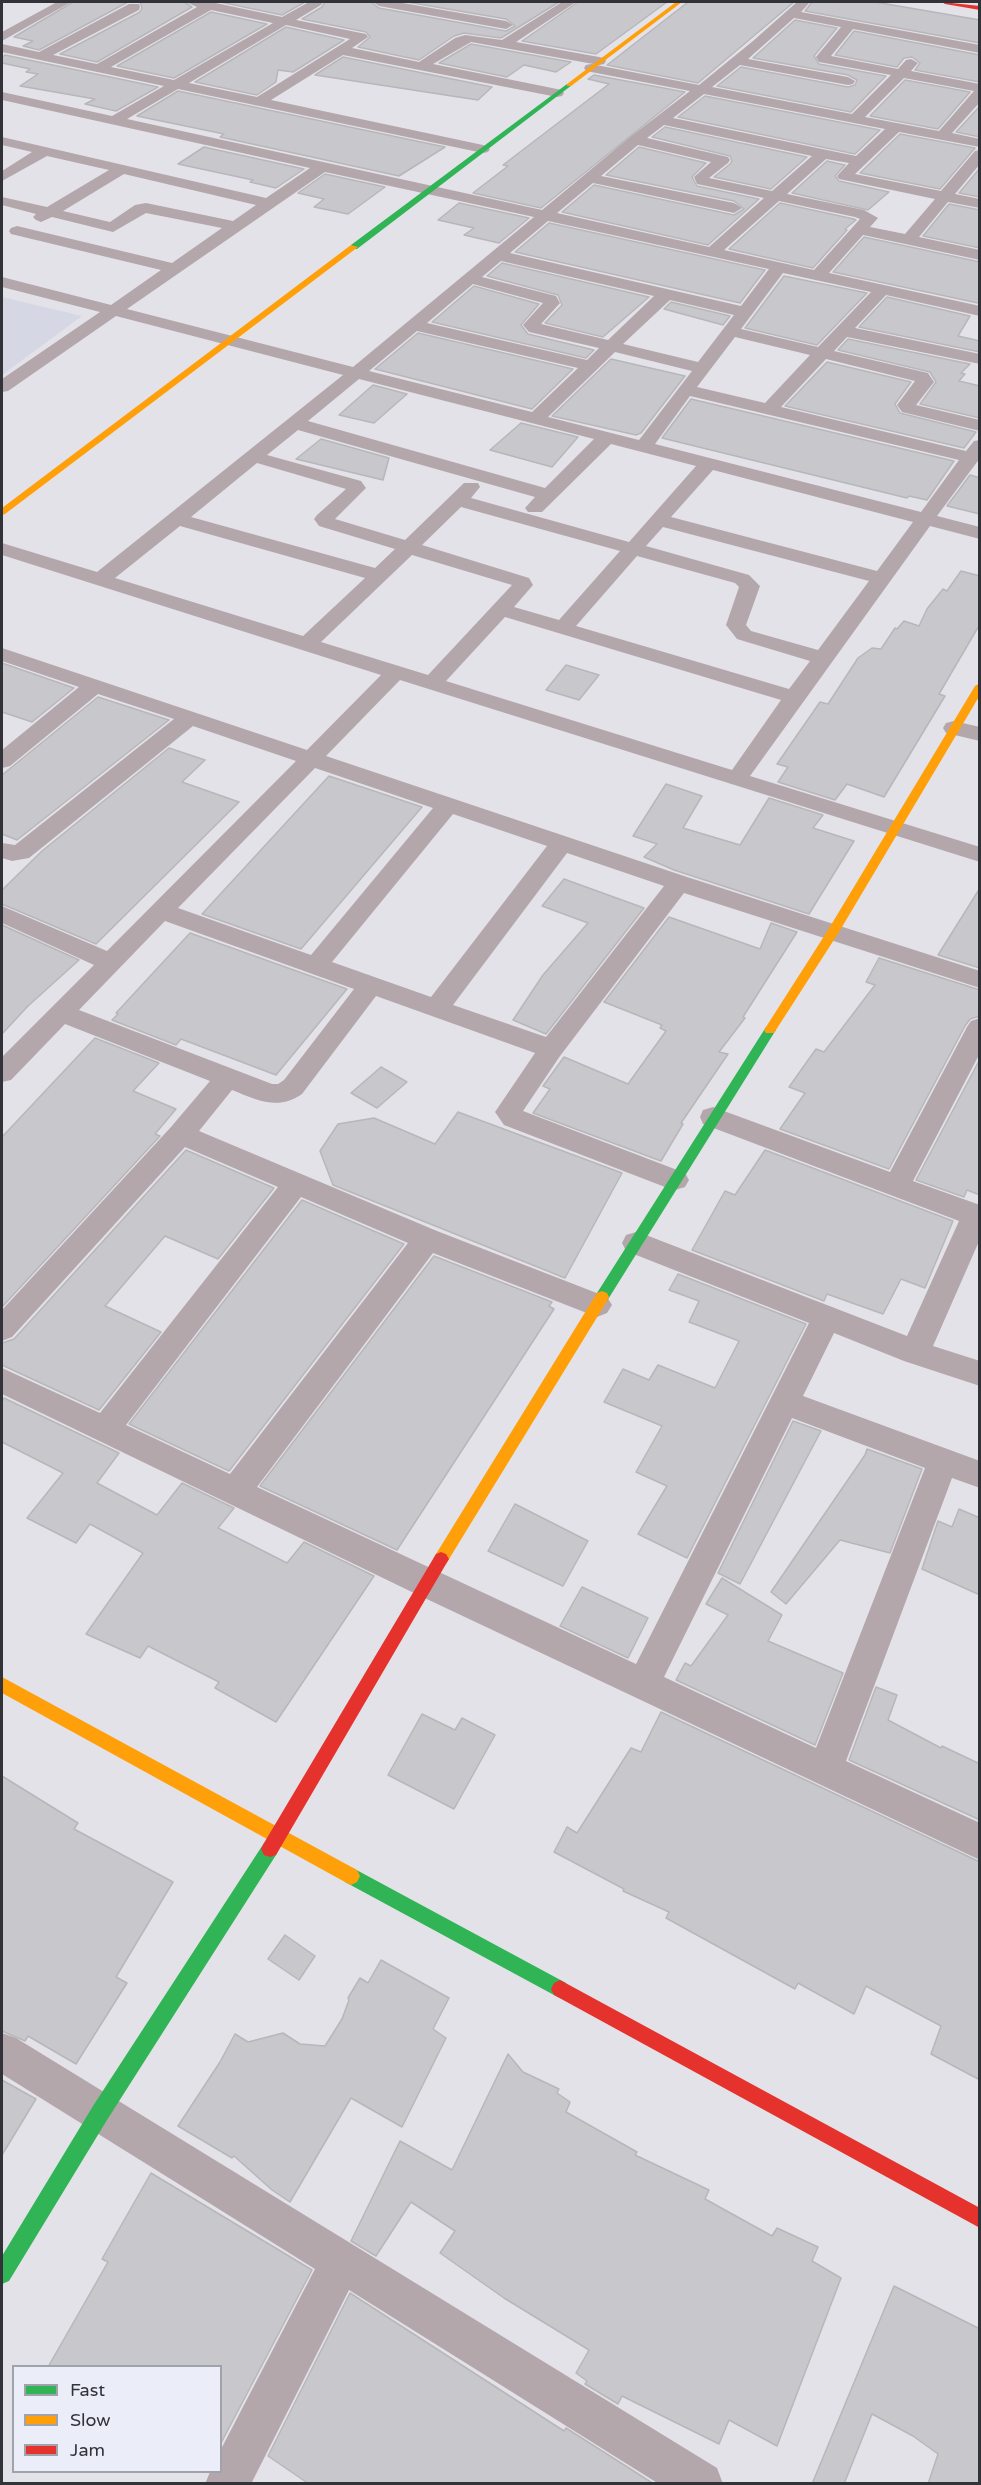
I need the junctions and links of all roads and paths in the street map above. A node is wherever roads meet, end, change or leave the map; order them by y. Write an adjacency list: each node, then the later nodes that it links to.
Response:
1 (65, 2): 21 (street)
2 (192, 2): 11 (street)
3 (317, 2): 18 (street)
4 (380, 2): 10 (street)
5 (570, 2): 20 (street)
6 (678, 2): 29 (street)
7 (945, 2): 8 (street)
8 (967, 3): 14 (street)
9 (114, 4): 27 (street)
10 (413, 4): 17 (street)
11 (210, 5): 16 (street); 18 (street)
12 (484, 7): 17 (street)
13 (798, 8): 19 (street); 28 (street)
14 (980, 8)
15 (167, 14): 16 (street)
16 (189, 18): 31 (street)
17 (467, 18): 20 (street)
18 (286, 19): 26 (street); 33 (street)
19 (851, 24): 22 (street); 32 (street)
20 (526, 29): 23 (street)
21 (2, 37)
22 (934, 40): 25 (street); 32 (street)
23 (504, 44): 29 (street); 30 (street)
24 (2, 48): 27 (street)
25 (980, 49)
26 (340, 50): 30 (street); 39 (street)
27 (41, 56): 31 (street)
28 (739, 61): 34 (street); 35 (street)
29 (595, 64): 35 (street); 36 (street)
30 (422, 66): 36 (street)
31 (99, 69): 33 (street)
32 (901, 73): 34 (street); 38 (street)
33 (176, 85): 39 (street); 42 (street)
34 (874, 86): 40 (street)
35 (701, 90): 40 (street); 41 (street)
36 (557, 93): 49 (street)
37 (2, 96): 42 (street)
38 (978, 96): 44 (street)
39 (259, 102): 49 (street)
40 (855, 119): 43 (street)
41 (661, 120): 45 (street); 51 (street)
42 (117, 127): 55 (street)
43 (896, 127): 44 (street); 54 (street)
44 (942, 136): 47 (street)
45 (635, 140): 59 (street); 62 (street)
46 (2, 141): 50 (street)
47 (980, 143)
48 (91, 146): 53 (street)
49 (483, 149): 61 (street)
50 (45, 151): 53 (street); 57 (street)
51 (824, 153): 54 (street); 62 (street)
52 (980, 153): 58 (street)
53 (73, 158): 56 (street)
54 (858, 161): 63 (street)
55 (322, 167): 61 (street); 65 (street)
56 (122, 169): 65 (street); 67 (street)
57 (2, 177)
58 (960, 177): 60 (street); 63 (street)
59 (590, 178): 68 (street); 69 (street)
60 (980, 181)
61 (429, 190): 69 (street); 91 (street)
62 (774, 197): 68 (street); 71 (street)
63 (945, 197): 66 (street); 74 (street)
64 (2, 201): 67 (street)
65 (267, 203): 70 (street)
66 (980, 204)
67 (49, 212): 70 (street); 72 (street)
68 (757, 213): 75 (street)
69 (546, 215): 75 (street); 76 (street)
70 (234, 226): 79 (street)
71 (861, 230): 74 (street); 80 (street)
72 (17, 231): 73 (street); 79 (street)
73 (2, 240)
74 (909, 240): 77 (street)
75 (712, 252): 78 (street)
76 (498, 255): 81 (street); 84 (street)
77 (980, 255)
78 (778, 267): 80 (street); 86 (street)
79 (172, 268): 85 (street)
80 (817, 276): 83 (street)
81 (469, 278): 88 (street); 92 (street)
82 (2, 282): 85 (street)
83 (882, 290): 87 (street); 90 (street)
84 (666, 294): 86 (street); 92 (street)
85 (112, 310): 91 (street); 98 (street)
86 (745, 312): 89 (street)
87 (980, 312)
88 (412, 325): 95 (street); 97 (street)
89 (730, 331): 93 (street); 96 (street)
90 (843, 331): 93 (street); 94 (street)
91 (230, 340): 97 (street); 112 (street)
92 (610, 347): 95 (street); 96 (street)
93 (822, 353): 100 (street); 103 (street)
94 (980, 359)
95 (591, 366): 101 (street)
96 (702, 368): 99 (street)
97 (357, 372): 101 (street); 102 (street)
98 (2, 387)
99 (686, 390): 100 (street); 105 (street)
100 (768, 410): 106 (street)
101 (535, 419): 104 (street)
102 (297, 424): 107 (street); 109 (street)
103 (980, 426)
104 (606, 438): 105 (street); 110 (street)
105 (643, 447): 108 (street)
106 (975, 451): 115 (street)
107 (255, 457): 114 (street); 118 (street)
108 (708, 464): 115 (street); 116 (street)
109 (483, 476): 110 (street); 111 (street)
110 (549, 495): 113 (street)
111 (457, 501): 113 (street); 118 (street)
112 (2, 512)
113 (525, 518): 119 (street)
114 (178, 519): 121 (street); 123 (street)
115 (923, 519): 117 (street); 122 (street)
116 (659, 520): 119 (street); 122 (street)
117 (980, 533)
118 (407, 548): 121 (street); 124 (street)
119 (634, 548): 125 (street); 128 (street)
120 (2, 549): 123 (street)
121 (378, 575): 126 (street)
122 (880, 578): 128 (street)
123 (101, 579): 126 (street)
124 (502, 610): 125 (street); 130 (street)
125 (564, 627): 133 (street)
126 (306, 645): 129 (street)
127 (2, 654): 131 (street)
128 (822, 658): 133 (street)
129 (395, 673): 130 (street); 137 (street)
130 (432, 684): 139 (street)
131 (94, 685): 134 (street); 138 (street)
132 (980, 686): 135 (street)
133 (794, 697): 139 (street)
134 (190, 717): 137 (street); 143 (street)
135 (954, 728): 136 (street); 141 (street)
136 (980, 734)
137 (313, 759): 140 (street); 146 (street)
138 (2, 761)
139 (735, 780): 141 (street)
140 (449, 804): 142 (street); 150 (street)
141 (893, 828): 144 (street); 148 (street)
142 (562, 843): 145 (street); 153 (street)
143 (2, 850)
144 (980, 855)
145 (679, 883): 148 (street); 156 (street)
146 (161, 911): 149 (street); 150 (street)
147 (2, 914): 149 (street)
148 (833, 932): 151 (street); 159 (street)
149 (110, 962): 154 (street)
150 (316, 965): 152 (street)
151 (980, 980)
152 (371, 985): 153 (street); 158 (street)
153 (437, 1008): 156 (street)
154 (62, 1013): 157 (street); 158 (street)
155 (980, 1027): 163 (street)
156 (551, 1049): 161 (street)
157 (4, 1066)
158 (226, 1079): 160 (street)
159 (713, 1117): 161 (street); 163 (street)
160 (181, 1134): 162 (street); 169 (street)
161 (675, 1180): 166 (street)
162 (296, 1184): 165 (street); 174 (street)
163 (897, 1186): 164 (street)
164 (978, 1216): 170 (street)
165 (428, 1239): 167 (street); 177 (street)
166 (636, 1243): 167 (street); 168 (street)
167 (597, 1305): 178 (street)
168 (827, 1317): 170 (street); 173 (street)
169 (2, 1329)
170 (915, 1352): 171 (street)
171 (980, 1374)
172 (2, 1380): 174 (street)
173 (785, 1402): 175 (street); 180 (street)
174 (105, 1429): 177 (street)
175 (943, 1462): 176 (street); 181 (street)
176 (980, 1475)
177 (236, 1491): 178 (street)
178 (426, 1583): 180 (street); 182 (street)
179 (2, 1685): 182 (street)
180 (643, 1685): 181 (street)
181 (825, 1770): 183 (street)
182 (278, 1837): 185 (street); 186 (street)
183 (980, 1842)
184 (2, 2052): 185 (street)
185 (100, 2113): 187 (street); 188 (street)
186 (980, 2219)
187 (342, 2261): 189 (street); 190 (street)
188 (2, 2274)
189 (227, 2484)
190 (701, 2484)

